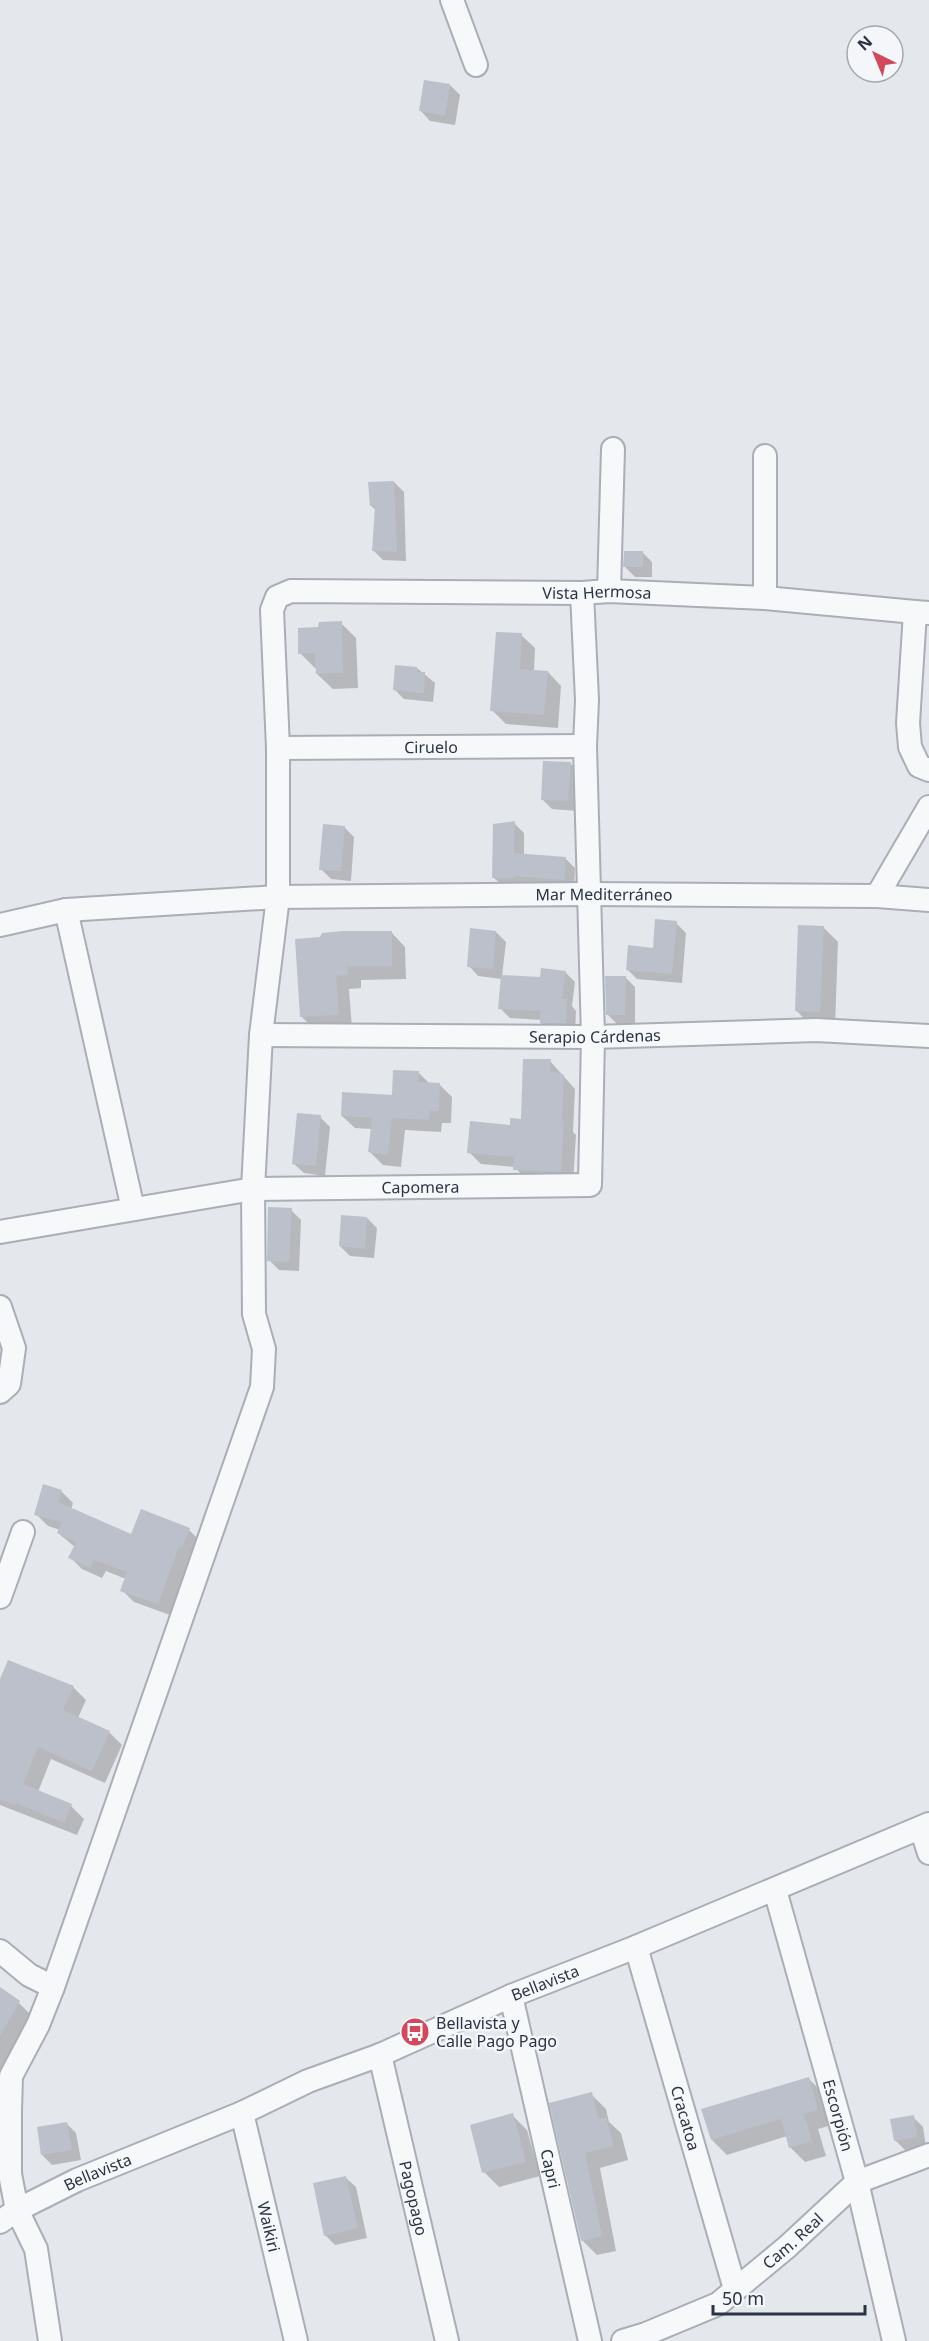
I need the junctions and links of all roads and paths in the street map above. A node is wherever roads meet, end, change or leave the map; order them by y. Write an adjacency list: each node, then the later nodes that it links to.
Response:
1 (452, 0): 2 (street)
2 (476, 65)
3 (613, 449): 5 (street)
4 (765, 456): 7 (street)
5 (609, 591): 6 (street, Vista Hermosa); 7 (street, Vista Hermosa)
6 (582, 593): 9 (street); 10 (street, Vista Hermosa)
7 (765, 598): 8 (street, Vista Hermosa)
8 (922, 612): 11 (street)
9 (585, 746): 10 (street, Ciruelo); 13 (street)
10 (278, 747): 15 (street)
11 (929, 770)
12 (929, 807): 14 (street)
13 (590, 894): 14 (street, Mar Mediterráneo); 15 (street, Mar Mediterráneo); 21 (street)
14 (877, 896): 16 (street, Mar Mediterráneo)
15 (278, 897): 17 (street, Mar Mediterráneo); 19 (street)
16 (929, 900)
17 (66, 910): 18 (street, Mar Mediterráneo); 23 (street)
18 (0, 925)
19 (261, 1035): 21 (street, Serapio Cárdenas); 22 (street)
20 (929, 1036): 21 (street, Serapio Cárdenas)
21 (593, 1037): 22 (street, Capomera)
22 (253, 1190): 23 (street, Capomera); 34 (street)
23 (133, 1209): 24 (street, Capomera)
24 (0, 1232)
25 (0, 1307): 26 (street)
26 (0, 1392)
27 (23, 1532): 28 (street)
28 (0, 1598)
29 (925, 1826): 30 (street); 31 (street, Bellavista)
30 (929, 1853)
31 (775, 1890): 32 (street, Bellavista); 40 (street, Escorpión)
32 (636, 1947): 35 (street, Bellavista); 42 (street, Cracatoa)
33 (0, 1951): 34 (street)
34 (53, 1987): 37 (street)
35 (512, 1996): 36 (street, Bellavista); 46 (street, Capri)
36 (380, 2055): 38 (street, Bellavista); 45 (street, Pagopago)
37 (6, 2077): 41 (street)
38 (242, 2113): 41 (street, Bellavista); 44 (street, Waikiri)
39 (929, 2155): 40 (street, Cam. Real)
40 (857, 2182): 42 (street, Cam. Real); 48 (street, Escorpión)
41 (8, 2216): 43 (street)
42 (735, 2289): 47 (street, Cam. Real)
43 (50, 2341)
44 (296, 2341)
45 (447, 2341)
46 (590, 2341)
47 (622, 2341)
48 (894, 2341)

